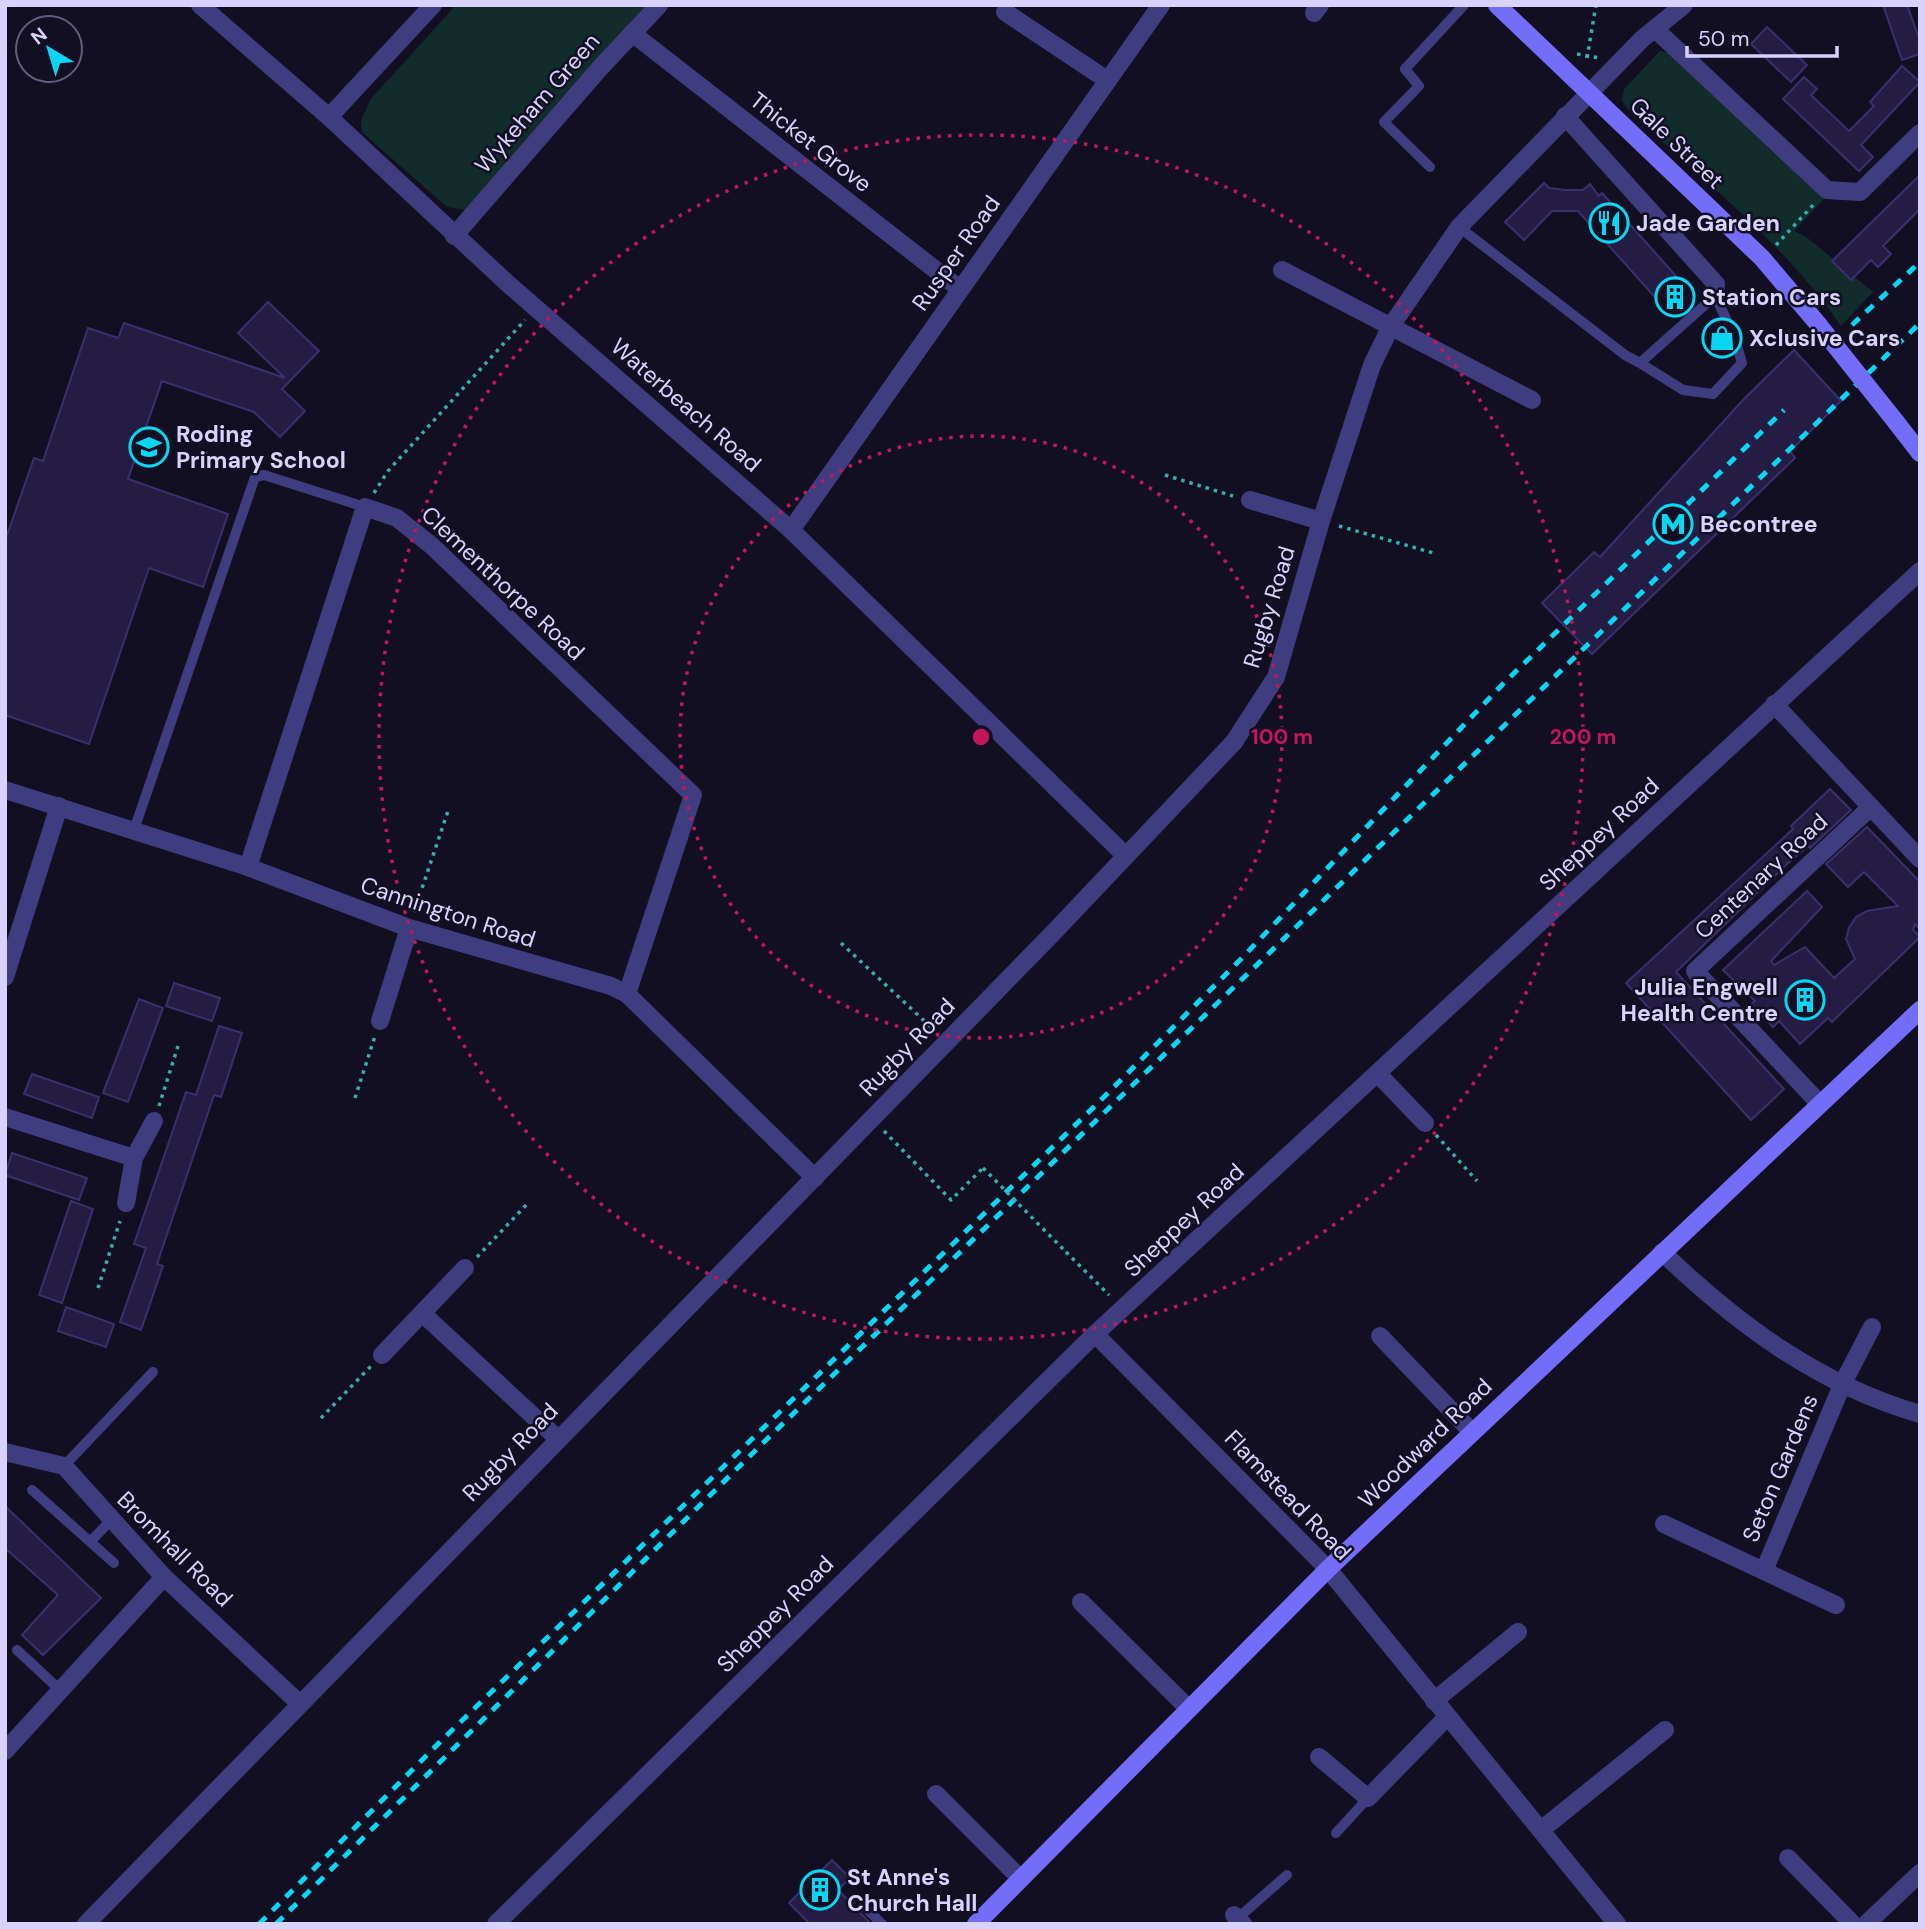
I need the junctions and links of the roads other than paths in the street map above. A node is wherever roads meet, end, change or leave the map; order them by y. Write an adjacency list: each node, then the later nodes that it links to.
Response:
1 (200, 5): 14 (street, Waterbeach Road)
2 (433, 5): 14 (street)
3 (659, 5): 10 (street, Wykeham Green)
4 (1161, 5): 11 (street, Rusper Road)
5 (1464, 5): 16 (lane)
6 (1497, 5): 12 (street, Gale Street)
7 (1684, 5): 9 (street, Rugby Road)
8 (1005, 12): 11 (street)
9 (1657, 30): 12 (street, Rugby Road); 15 (street)
10 (632, 33): 18 (street, Wykeham Green); 20 (street, Thicket Grove)
11 (1107, 80): 20 (street, Rusper Road)
12 (1590, 93): 13 (street, Rugby Road); 25 (street, Gale Street, bridge)
13 (1565, 116): 17 (street, Rugby Road); 21 (street)
14 (329, 117): 18 (street, Waterbeach Road)
15 (1920, 133)
16 (1430, 167)
17 (1459, 227): 22 (street, Rugby Road); 23 (lane)
18 (454, 236): 29 (street, Waterbeach Road)
19 (1282, 270): 22 (street)
20 (960, 289): 29 (street, Rusper Road)
21 (1715, 296): 23 (lane); 23 (lane)
22 (1391, 326): 24 (street); 28 (street, Rugby Road)
23 (1640, 363)
24 (1532, 400)
25 (1920, 453)
26 (1250, 500): 28 (street)
27 (365, 507): 35 (lane); 38 (street); 41 (street, Clementhorpe Road)
28 (1321, 521): 36 (street, Rugby Road)
29 (791, 530): 36 (street, Waterbeach Road)
30 (1920, 571): 31 (street, Sheppey Road)
31 (1774, 704): 34 (street); 44 (street, Sheppey Road)
32 (5, 790): 33 (street, Cannington Road)
33 (59, 806): 35 (street, Cannington Road); 40 (street)
34 (1871, 807): 37 (street); 45 (street, Centenary Road)
35 (134, 831): 38 (street, Cannington Road)
36 (1126, 856): 50 (street, Rugby Road)
37 (1920, 859)
38 (248, 867): 39 (street, Cannington Road)
39 (409, 928): 41 (street, Cannington Road); 43 (street)
40 (5, 977)
41 (627, 995): 50 (street, Cannington Road)
42 (1920, 1010): 45 (street, Woodward Road)
43 (380, 1021)
44 (1378, 1074): 48 (street); 56 (street, Sheppey Road)
45 (1820, 1104): 52 (street, Woodward Road)
46 (5, 1117): 49 (street)
47 (154, 1121): 49 (street)
48 (1425, 1123)
49 (134, 1158): 51 (street)
50 (816, 1178): 63 (street, Rugby Road)
51 (126, 1203)
52 (1662, 1252): 60 (street); 62 (street, Woodward Road)
53 (465, 1268): 54 (street)
54 (423, 1314): 58 (street); 63 (street)
55 (1872, 1327): 60 (street, Seton Gardens)
56 (1095, 1334): 71 (street, Flamstead Road); 99 (street, Sheppey Road)
57 (1380, 1336): 62 (street)
58 (382, 1354)
59 (153, 1372): 65 (lane)
60 (1842, 1385): 61 (street); 72 (street, Seton Gardens)
61 (1920, 1414)
62 (1471, 1431): 71 (street, Woodward Road)
63 (557, 1438): 80 (street, Rugby Road)
64 (5, 1452): 65 (street)
65 (64, 1466): 67 (street, Bromhall Road)
66 (32, 1490): 69 (lane)
67 (111, 1520): 69 (lane); 73 (street, Bromhall Road)
68 (1664, 1524): 72 (street)
69 (91, 1541): 70 (lane)
70 (114, 1563)
71 (1328, 1569): 79 (street, Flamstead Road); 81 (street, Woodward Road)
72 (1764, 1570): 75 (street)
73 (164, 1577): 78 (street); 80 (street, Bromhall Road)
74 (1082, 1602): 81 (street)
75 (1836, 1605)
76 (1518, 1632): 79 (street)
77 (17, 1650): 78 (lane)
78 (60, 1690): 84 (street)
79 (1434, 1701): 82 (street, Flamstead Road)
80 (299, 1703): 98 (street, Rugby Road)
81 (1188, 1708): 93 (street, Woodward Road)
82 (1447, 1717): 87 (street); 88 (street, Flamstead Road)
83 (1665, 1730): 88 (street)
84 (5, 1751)
85 (1320, 1757): 87 (street)
86 (936, 1794): 93 (street)
87 (1367, 1798): 89 (lane)
88 (1541, 1830): 97 (street, Flamstead Road)
89 (1336, 1833)
90 (1788, 1858): 101 (street)
91 (1920, 1872): 102 (street)
92 (1287, 1875): 95 (lane)
93 (1021, 1879): 96 (street, Woodward Road)
94 (866, 1908): 100 (lane)
95 (1239, 1919)
96 (985, 1921)
97 (1614, 1923)
98 (86, 1924)
99 (496, 1924)
100 (882, 1924)
101 (1853, 1924)
102 (1866, 1924)

